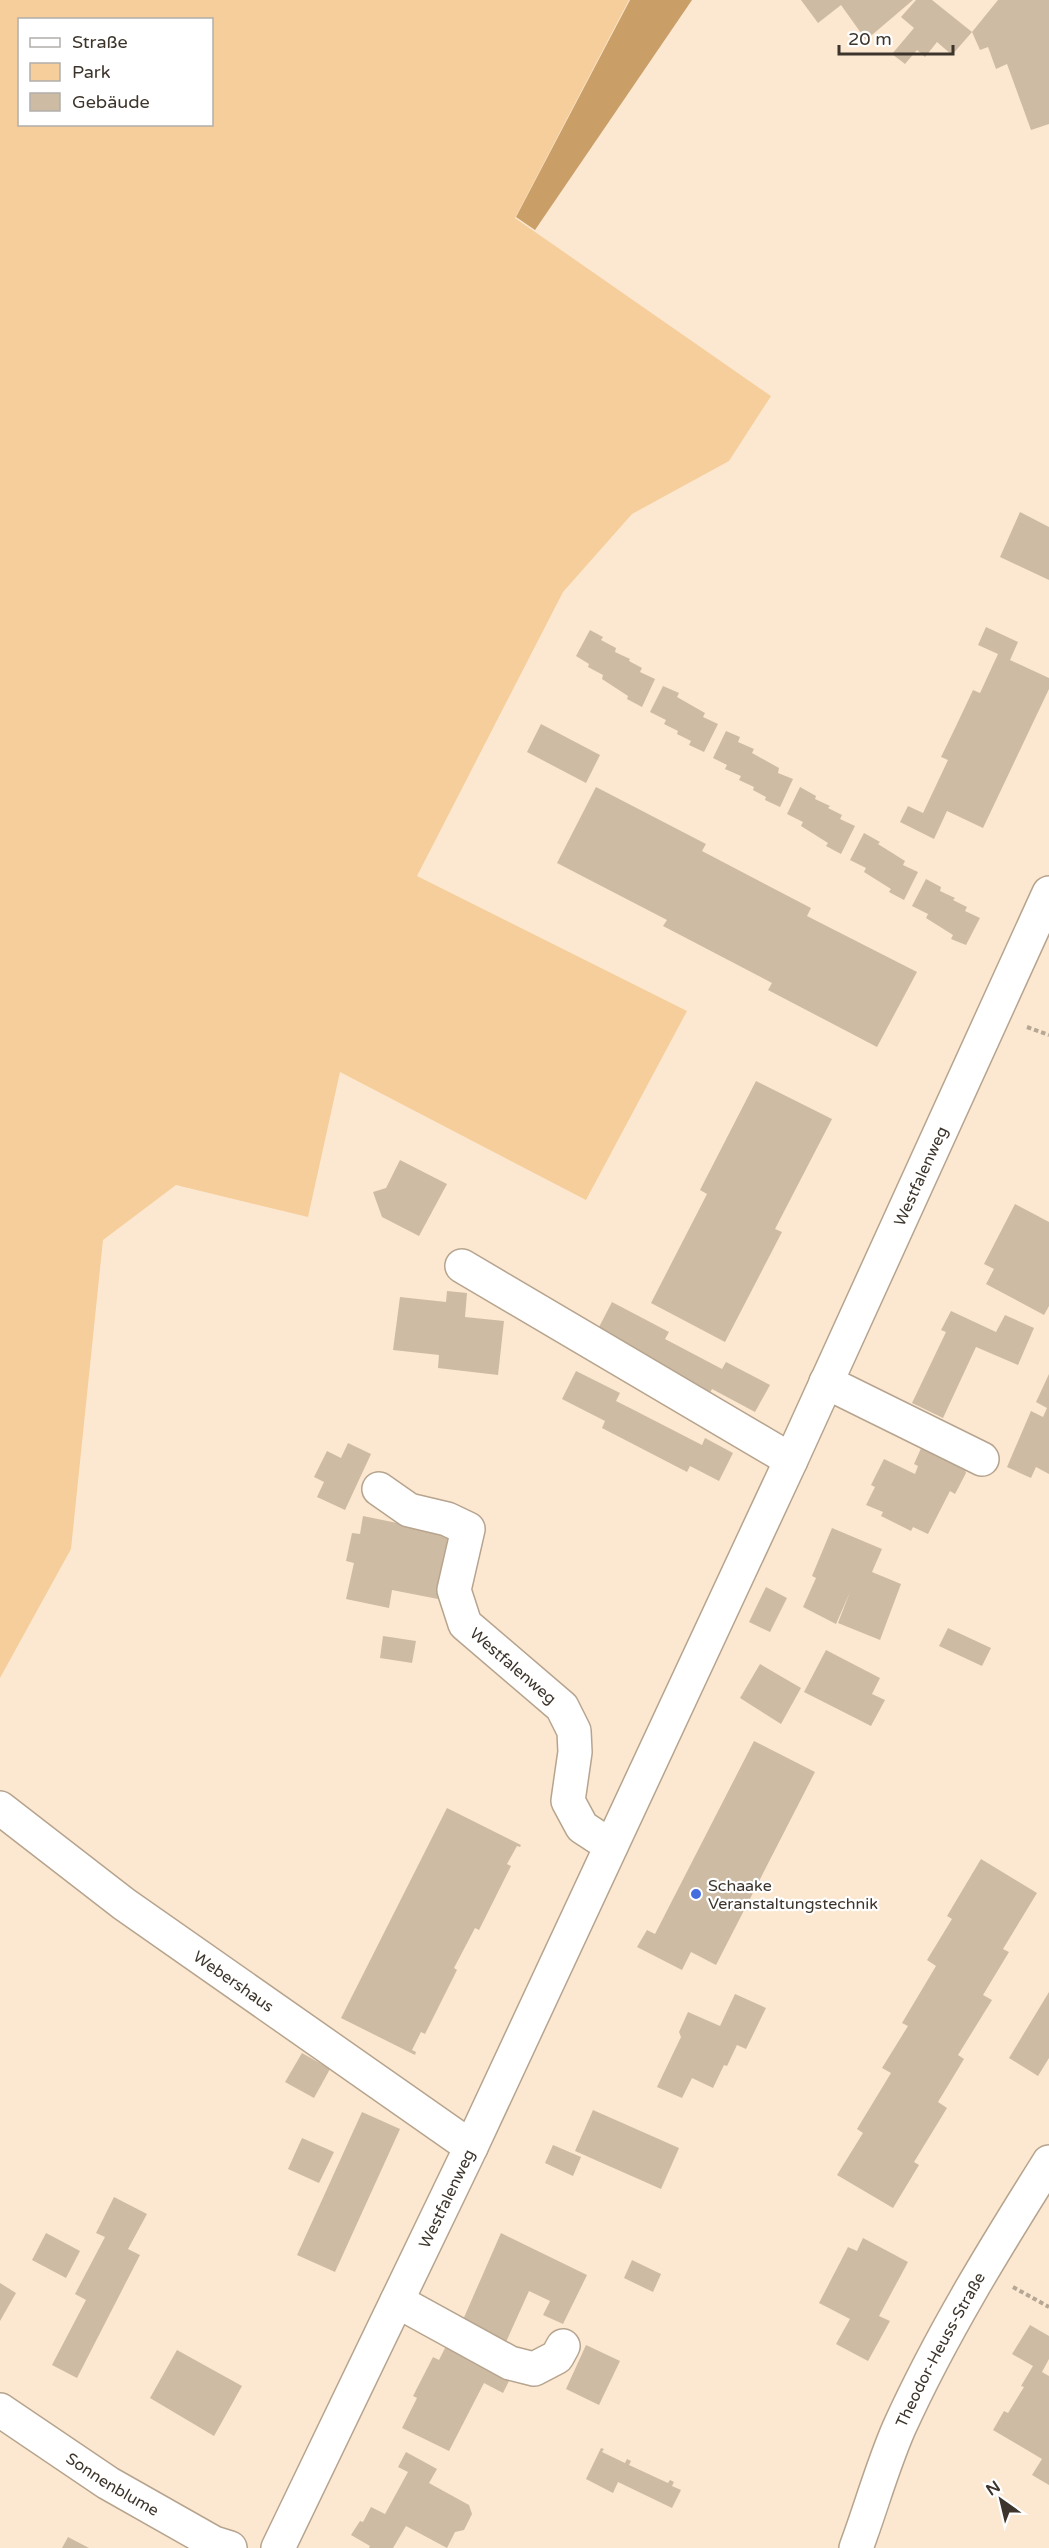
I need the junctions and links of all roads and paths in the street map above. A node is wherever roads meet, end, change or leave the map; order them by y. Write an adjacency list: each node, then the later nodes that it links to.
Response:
1 (1049, 893): 3 (street, Westfalenweg)
2 (462, 1266): 5 (street)
3 (826, 1382): 4 (street); 5 (street, Westfalenweg)
4 (982, 1459)
5 (791, 1460): 8 (street, Westfalenweg)
6 (379, 1489): 8 (street, Westfalenweg)
7 (0, 1808): 9 (street, Webershaus)
8 (610, 1846): 9 (street, Westfalenweg)
9 (471, 2147): 11 (street, Westfalenweg)
10 (1049, 2162): 16 (street, Theodor-Heuss-Straße)
11 (397, 2301): 12 (street); 15 (street, Westfalenweg)
12 (563, 2346)
13 (0, 2410): 14 (street, Sonnenblume)
14 (230, 2548)
15 (278, 2548)
16 (856, 2548)

